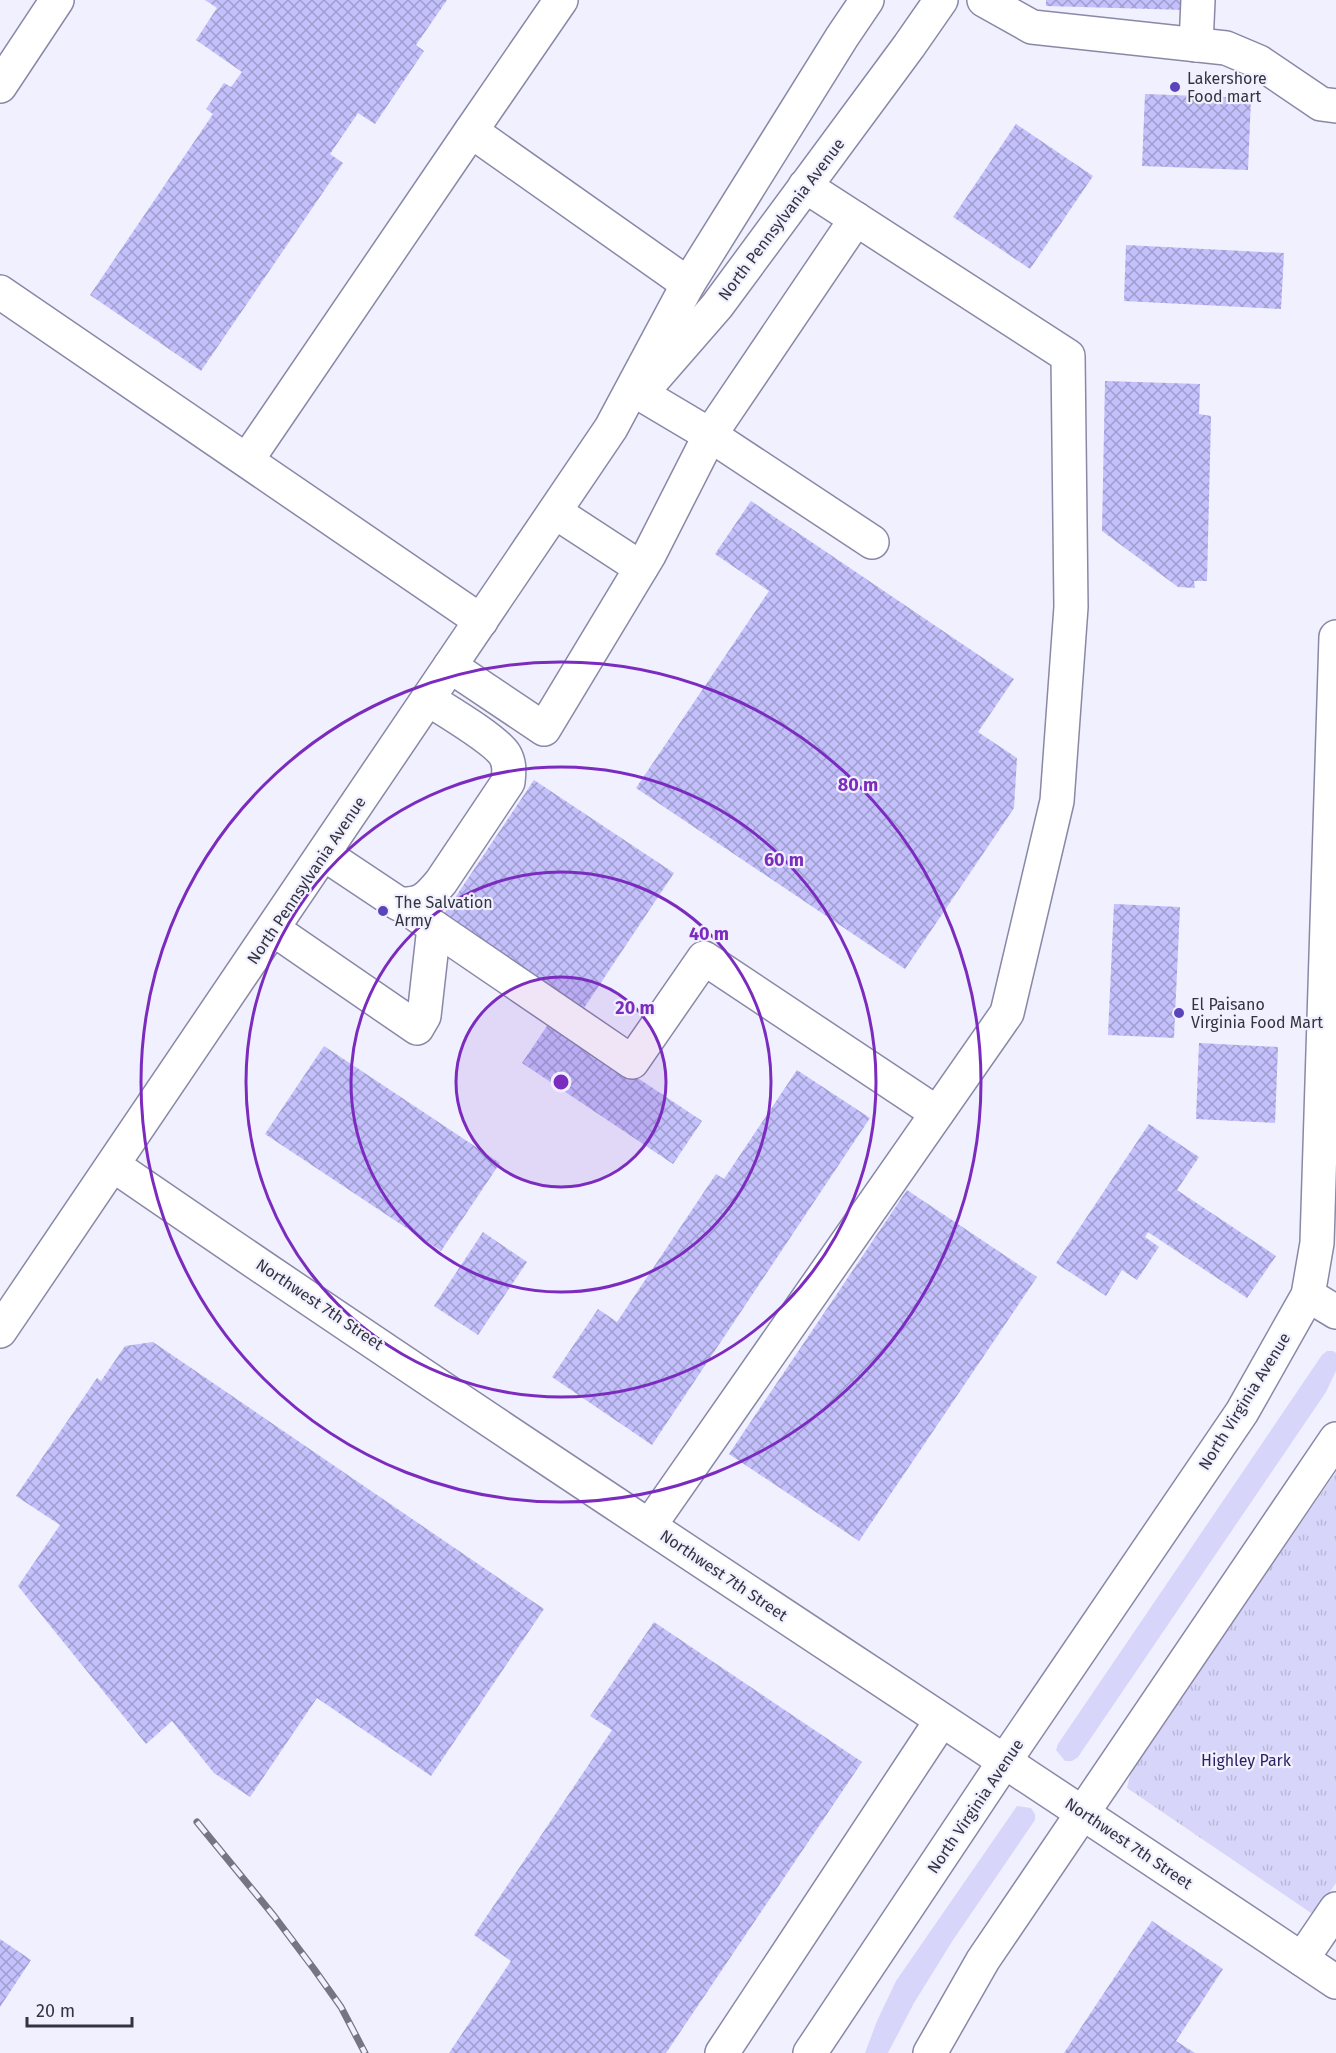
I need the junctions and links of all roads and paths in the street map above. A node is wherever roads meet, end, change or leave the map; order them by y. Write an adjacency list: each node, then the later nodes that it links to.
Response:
1 (57, 0): 8 (main road)
2 (561, 0): 10 (main road)
3 (867, 0): 13 (main road, North Pennsylvania Avenue)
4 (940, 0): 11 (main road, North Pennsylvania Avenue)
5 (984, 0): 7 (main road)
6 (1198, 0): 7 (main road)
7 (1196, 45): 9 (main road)
8 (0, 86)
9 (1336, 106)
10 (471, 131): 13 (main road); 18 (main road)
11 (806, 186): 12 (main road); 15 (main road, North Pennsylvania Avenue)
12 (856, 219): 17 (main road); 31 (main road)
13 (688, 284): 16 (main road, North Pennsylvania Avenue)
14 (0, 292): 18 (main road)
15 (641, 394): 16 (main road, North Pennsylvania Avenue); 17 (main road)
16 (611, 428): 19 (main road, North Pennsylvania Avenue)
17 (710, 435): 20 (main road); 21 (main road)
18 (247, 460): 22 (main road)
19 (555, 512): 21 (main road); 22 (main road, North Pennsylvania Avenue)
20 (872, 542)
21 (641, 568): 25 (main road)
22 (481, 621): 25 (main road, North Pennsylvania Avenue)
23 (1336, 637): 24 (main road, North Virginia Avenue)
24 (1336, 650): 33 (main road, North Virginia Avenue)
25 (450, 666): 26 (main road, North Pennsylvania Avenue)
26 (428, 699): 27 (main road, North Pennsylvania Avenue); 28 (main road)
27 (324, 854): 28 (main road); 30 (main road, North Pennsylvania Avenue)
28 (399, 904): 29 (main road)
29 (434, 927): 30 (main road); 31 (main road)
30 (273, 929): 32 (main road, North Pennsylvania Avenue)
31 (937, 1113): 37 (main road)
32 (113, 1165): 35 (main road, North Pennsylvania Avenue); 37 (main road, Northwest 7th Street)
33 (1308, 1296): 34 (main road); 39 (main road, North Virginia Avenue)
34 (1336, 1312)
35 (0, 1331)
36 (1336, 1439): 40 (main road)
37 (650, 1525): 38 (main road, Northwest 7th Street)
38 (941, 1721): 39 (main road, Northwest 7th Street); 45 (main road)
39 (1004, 1762): 40 (main road, Northwest 7th Street); 43 (main road, North Virginia Avenue)
40 (1083, 1813): 42 (main road, Northwest 7th Street); 48 (main road)
41 (1336, 1909): 42 (main road)
42 (1302, 1959): 44 (main road, Northwest 7th Street)
43 (860, 1976): 46 (main road, North Virginia Avenue); 47 (main road)
44 (1336, 1982)
45 (722, 2053)
46 (810, 2053)
47 (829, 2053)
48 (930, 2053)

